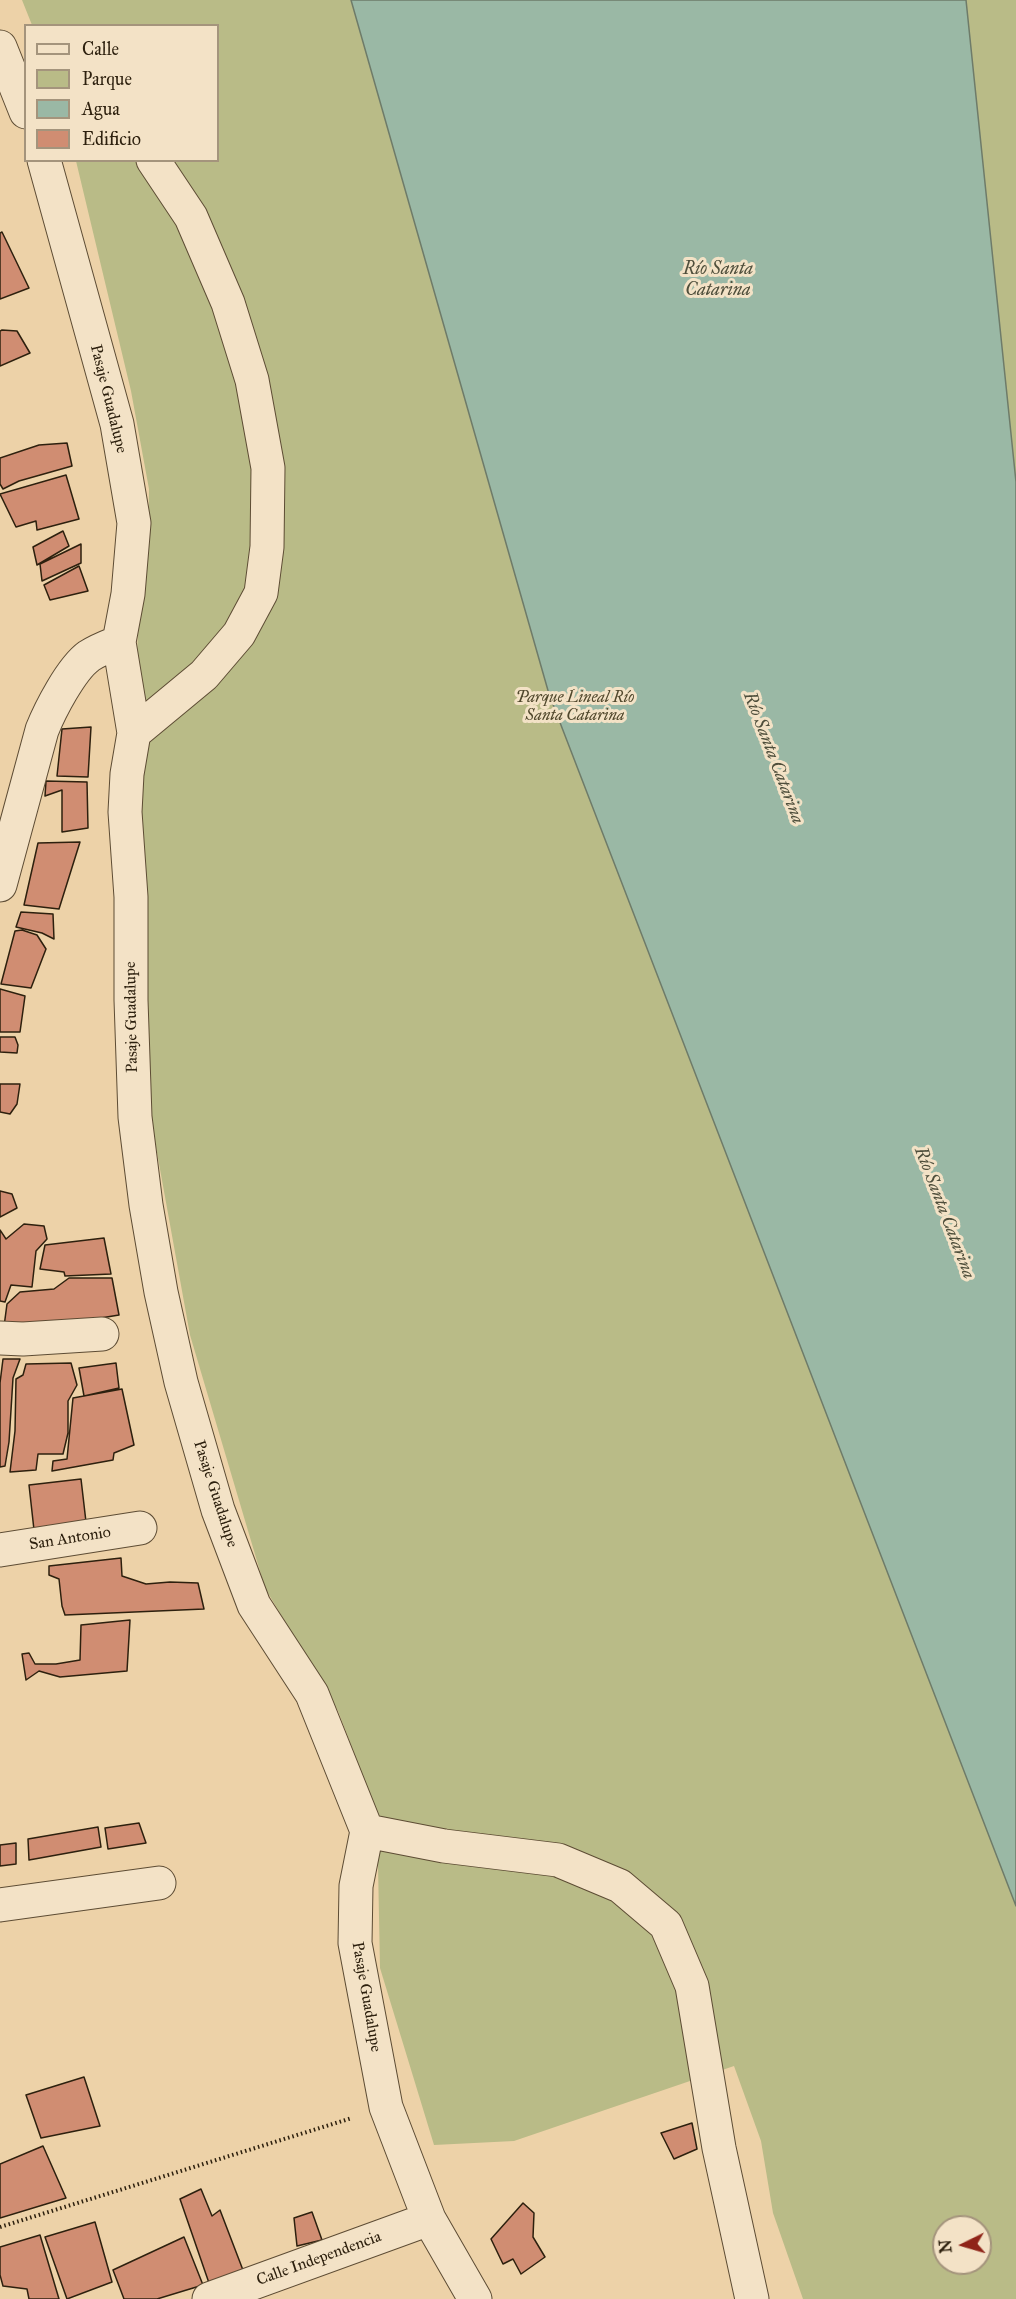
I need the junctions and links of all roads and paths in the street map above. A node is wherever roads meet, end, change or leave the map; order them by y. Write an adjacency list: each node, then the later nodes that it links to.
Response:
1 (9, 52): 2 (street)
2 (24, 105)
3 (45, 162): 5 (street, Pasaje Guadalupe)
4 (154, 162): 6 (street)
5 (119, 642): 6 (street, Pasaje Guadalupe); 7 (street)
6 (134, 733): 12 (street, Pasaje Guadalupe)
7 (0, 885)
8 (102, 1334): 9 (street)
9 (0, 1338)
10 (140, 1527): 11 (street, San Antonio)
11 (0, 1550)
12 (367, 1831): 15 (street, Pasaje Guadalupe); 20 (street)
13 (159, 1883): 14 (street)
14 (0, 1905)
15 (386, 2107): 16 (street, Pasaje Guadalupe); 17 (path)
16 (429, 2219): 18 (street, Calle Independencia); 19 (street, Pasaje Guadalupe)
17 (0, 2227)
18 (209, 2299)
19 (475, 2299)
20 (752, 2299)

